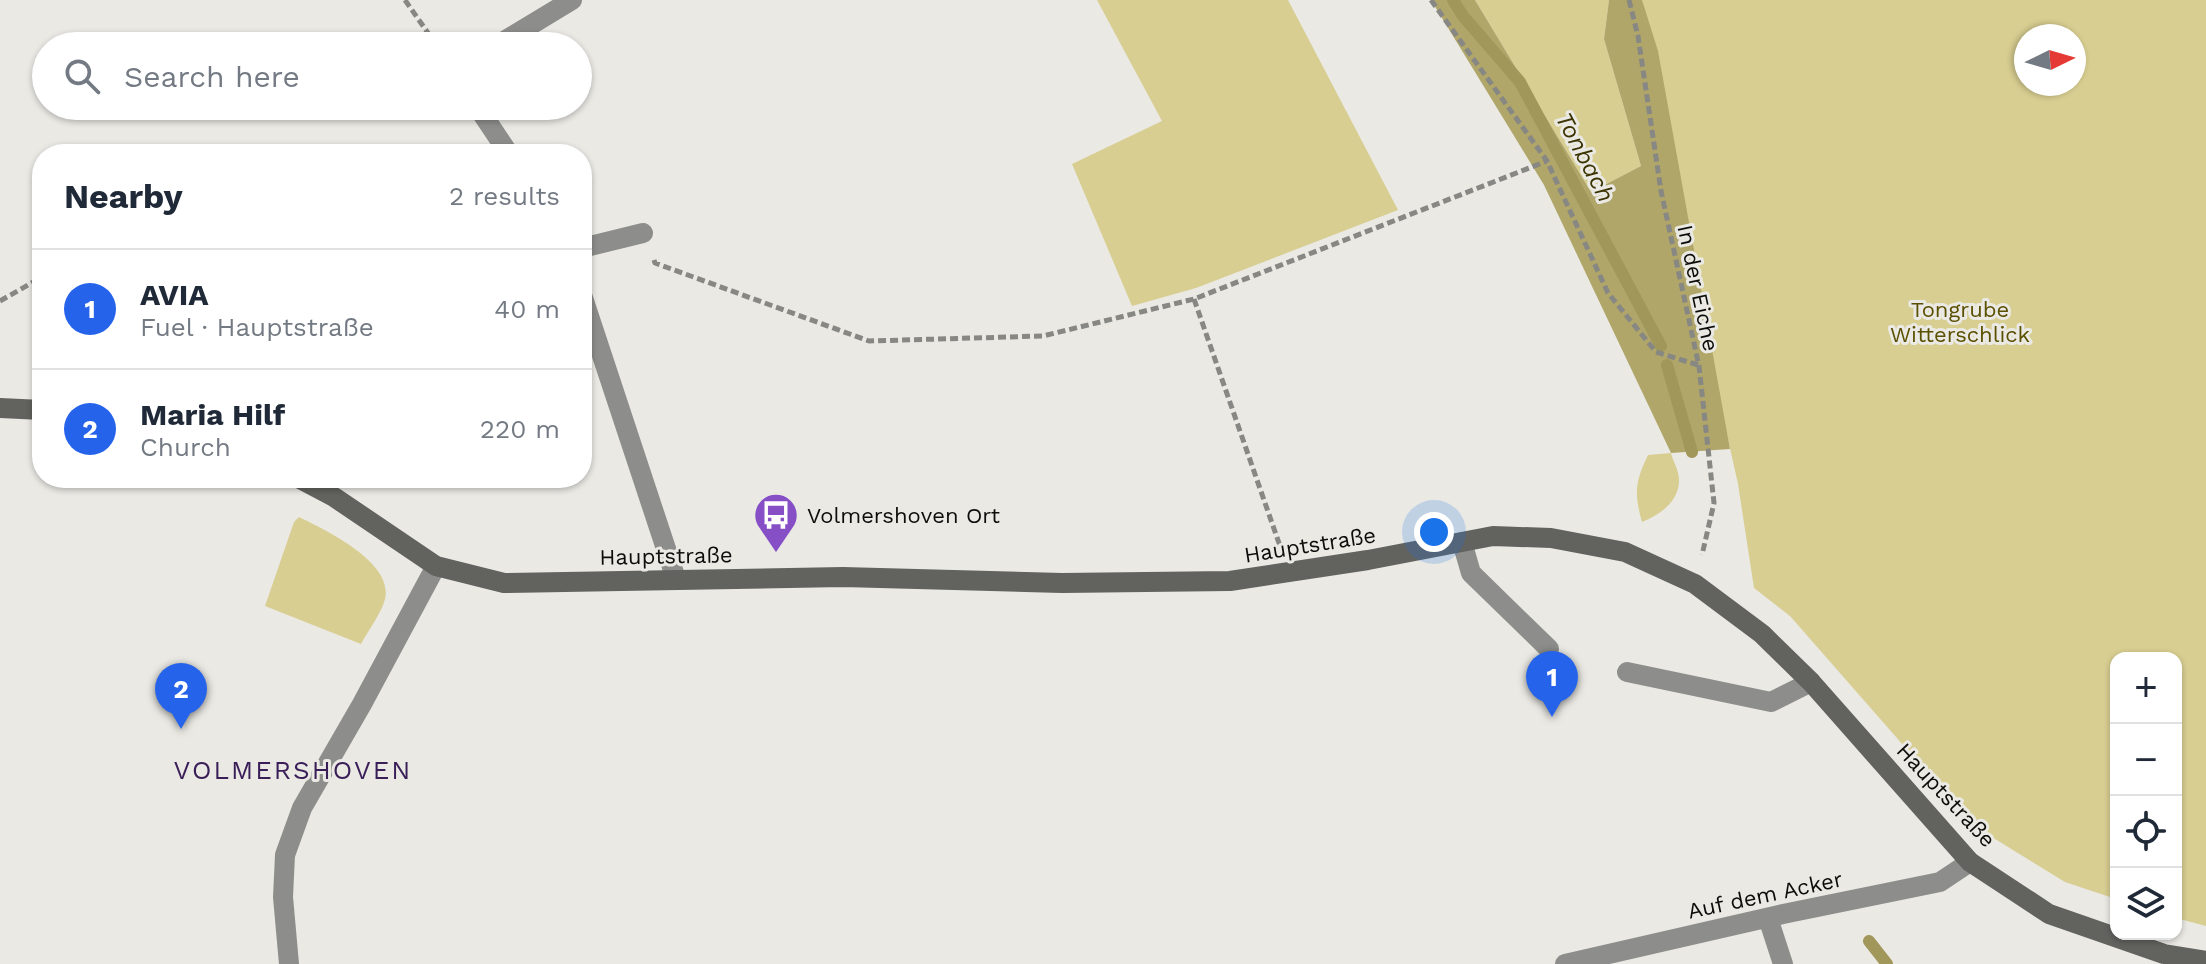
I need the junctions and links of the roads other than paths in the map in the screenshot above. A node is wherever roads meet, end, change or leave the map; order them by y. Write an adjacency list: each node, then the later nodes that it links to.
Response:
1 (572, 0): 2 (street)
2 (519, 32)
3 (486, 120): 4 (street)
4 (502, 144)
5 (643, 233): 6 (street)
6 (592, 246)
7 (592, 325): 13 (street)
8 (0, 408): 9 (main road)
9 (32, 410)
10 (317, 488): 12 (main road, Hauptstraße)
11 (1462, 542): 13 (main road, Hauptstraße); 14 (street); 16 (main road, Hauptstraße)
12 (436, 566): 13 (main road, Hauptstraße); 20 (street)
13 (676, 579)
14 (1549, 649)
15 (1627, 672): 16 (street)
16 (1811, 682): 17 (main road, Hauptstraße)
17 (1970, 862): 18 (street, Auf dem Acker); 19 (main road, Hauptstraße)
18 (1768, 918): 21 (street, Auf dem Acker); 22 (street)
19 (2206, 961)
20 (289, 964)
21 (1565, 964)
22 (1783, 964)

